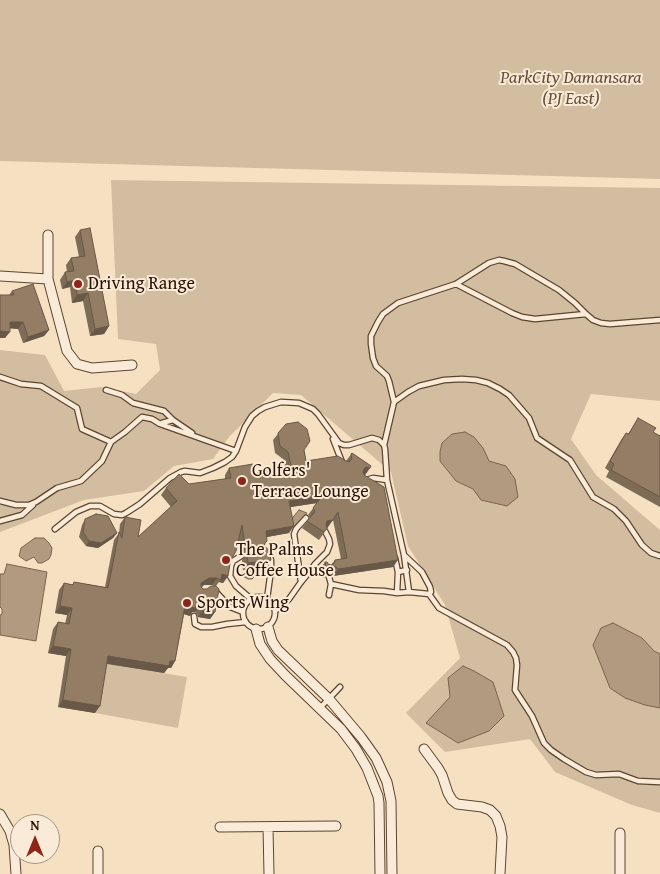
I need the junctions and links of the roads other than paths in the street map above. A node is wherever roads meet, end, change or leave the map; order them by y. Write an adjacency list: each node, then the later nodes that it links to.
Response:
1 (48, 235): 3 (street)
2 (0, 276): 3 (street)
3 (48, 279): 7 (street)
4 (456, 284): 5 (lane); 5 (lane); 10 (lane)
5 (586, 314): 6 (lane)
6 (660, 320)
7 (132, 365)
8 (0, 378): 15 (lane)
9 (106, 390): 11 (lane)
10 (394, 402): 16 (lane); 32 (lane)
11 (173, 420): 12 (lane); 14 (lane)
12 (160, 424): 14 (lane); 15 (lane)
13 (331, 432): 16 (lane); 17 (lane); 18 (lane)
14 (198, 437): 17 (lane)
15 (111, 442): 23 (lane)
16 (384, 445): 20 (lane)
17 (236, 451): 26 (lane)
18 (343, 465)
19 (362, 478): 20 (lane)
20 (388, 483): 21 (lane); 30 (lane)
21 (383, 492)
22 (0, 501): 23 (lane)
23 (36, 502): 25 (lane)
24 (306, 518): 36 (lane)
25 (0, 521)
26 (55, 529)
27 (325, 531): 36 (lane)
28 (263, 552): 44 (lane)
29 (395, 554): 34 (lane)
30 (404, 555): 33 (lane); 41 (lane)
31 (241, 556): 43 (lane)
32 (660, 556)
33 (407, 570): 34 (lane); 39 (lane)
34 (398, 572): 40 (lane)
35 (329, 577): 37 (lane)
36 (301, 582): 45 (lane)
37 (331, 584): 40 (lane); 42 (lane)
38 (208, 589): 46 (lane)
39 (409, 592): 40 (lane); 41 (lane)
40 (397, 593)
41 (429, 594): 55 (lane)
42 (329, 595)
43 (251, 599): 44 (lane); 46 (lane)
44 (266, 599): 45 (lane)
45 (275, 611): 49 (lane)
46 (243, 612): 48 (lane)
47 (194, 616): 48 (lane)
48 (246, 622): 50 (lane)
49 (268, 626): 50 (lane); 52 (street)
50 (256, 629): 53 (street)
51 (340, 687): 52 (lane)
52 (328, 698): 53 (lane); 63 (street)
53 (320, 708): 62 (street)
54 (424, 749): 67 (street)
55 (660, 782)
56 (0, 814): 64 (street)
57 (336, 826): 59 (street)
58 (220, 827): 59 (street)
59 (268, 827): 66 (street)
60 (620, 833): 68 (street)
61 (98, 851): 65 (street)
62 (379, 872)
63 (392, 873)
64 (16, 874)
65 (98, 874)
66 (269, 874)
67 (500, 874)
68 (620, 874)

